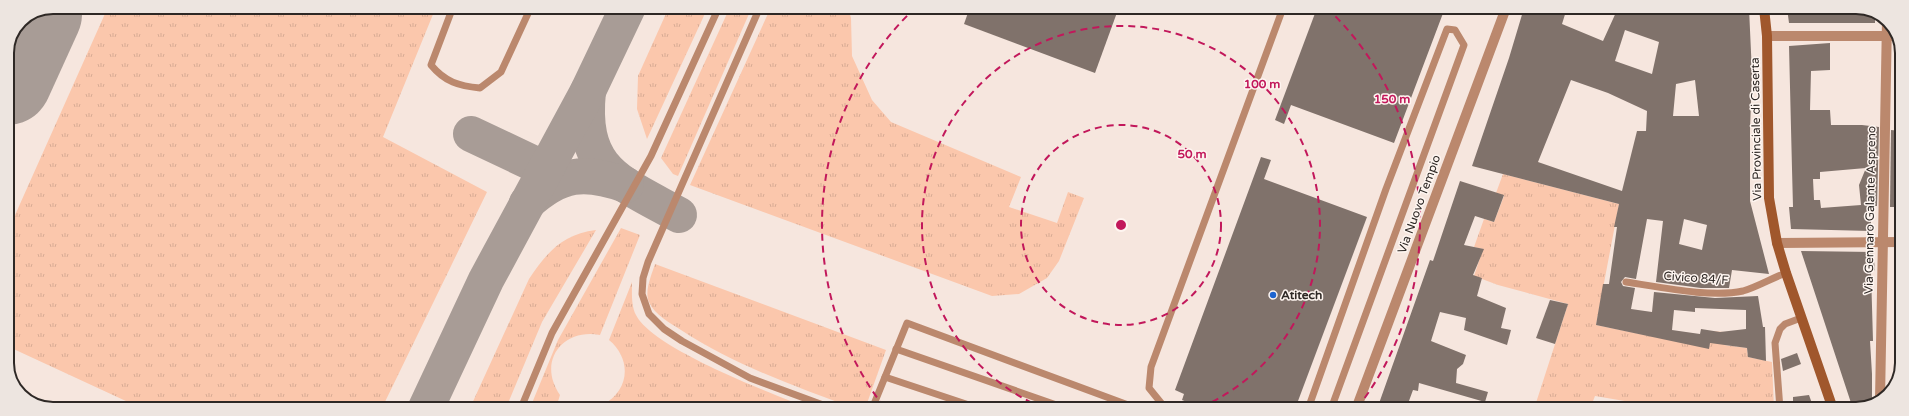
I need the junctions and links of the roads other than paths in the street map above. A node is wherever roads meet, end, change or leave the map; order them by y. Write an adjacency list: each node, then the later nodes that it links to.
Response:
1 (450, 14): 2 (lane)
2 (528, 14)
3 (716, 14): 20 (lane)
4 (757, 14): 21 (lane)
5 (1281, 14): 26 (lane)
6 (1504, 14): 29 (street, Via Nuovo Tempio)
7 (1765, 14): 8 (main road, Via Provinciale di Caserta)
8 (1768, 36): 9 (street); 13 (main road, Via Provinciale di Caserta)
9 (1891, 36)
10 (1892, 38): 11 (street, Via Gennaro Galante Aspreno)
11 (1882, 242): 12 (street); 13 (street); 19 (street, Via Gennaro Galante Aspreno)
12 (1895, 242)
13 (1777, 243): 14 (main road, Via Provinciale di Caserta)
14 (1786, 273): 15 (lane, Civico 84/F); 16 (main road, Via Provinciale di Caserta)
15 (1626, 282)
16 (1800, 318): 30 (lane); 31 (main road, Via Provinciale di Caserta)
17 (896, 349): 18 (lane); 24 (lane); 25 (lane)
18 (885, 376): 22 (lane); 23 (lane)
19 (1880, 394)
20 (523, 402)
21 (817, 402)
22 (875, 402)
23 (960, 402)
24 (1048, 402)
25 (1120, 402)
26 (1160, 402)
27 (1310, 402): 28 (lane)
28 (1334, 402)
29 (1359, 402)
30 (1779, 402)
31 (1830, 402)

